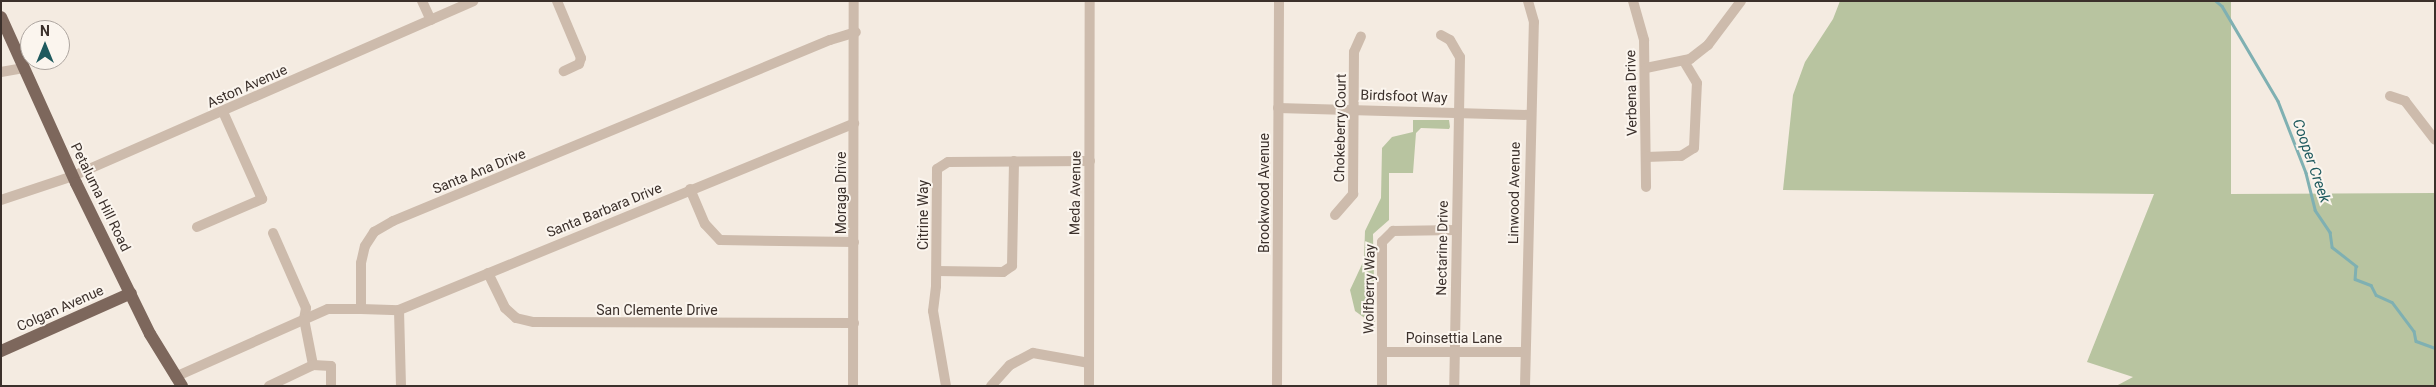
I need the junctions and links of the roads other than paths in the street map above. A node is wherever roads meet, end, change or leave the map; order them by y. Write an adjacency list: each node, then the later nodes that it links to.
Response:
1 (422, 1): 11 (street)
2 (473, 1): 11 (street, Aston Avenue)
3 (557, 1): 20 (street)
4 (854, 1): 12 (street, Moraga Drive)
5 (1090, 1): 32 (street, Meda Avenue)
6 (1279, 1): 23 (street, Brookwood Avenue)
7 (1528, 1): 27 (street, Linwood Avenue)
8 (1741, 1): 16 (street)
9 (1637, 3): 17 (street, Verbena Drive)
10 (1, 17): 15 (main road, Petaluma Hill Road)
11 (431, 20): 26 (street, Aston Avenue)
12 (856, 32): 28 (street, Moraga Drive); 45 (street, Santa Ana Drive)
13 (1441, 35): 25 (street, Nectarine Drive)
14 (1362, 36): 24 (street, Chokeberry Court)
15 (20, 59)
16 (1684, 61): 17 (street); 30 (street)
17 (1646, 68): 30 (street, Verbena Drive)
18 (20, 69): 21 (street)
19 (25, 70): 33 (main road, Petaluma Hill Road)
20 (564, 71)
21 (1, 72)
22 (2390, 96): 29 (street)
23 (1278, 108): 24 (street, Birdsfoot Way); 63 (street, Brookwood Avenue)
24 (1354, 108): 25 (street, Birdsfoot Way); 37 (street, Chokeberry Court)
25 (1457, 111): 27 (street, Birdsfoot Way); 39 (street, Nectarine Drive)
26 (223, 112): 33 (street, Aston Avenue); 38 (street)
27 (1530, 115): 52 (street, Linwood Avenue)
28 (854, 123): 35 (street, Santa Barbara Drive); 41 (street, Moraga Drive)
29 (2435, 140)
30 (1646, 157): 34 (street, Verbena Drive)
31 (1014, 161): 32 (street, Citrine Way); 42 (street, Citrine Way); 42 (street)
32 (1090, 161): 53 (street, Meda Avenue)
33 (73, 176): 36 (street, Aston Avenue); 44 (main road, Petaluma Hill Road)
34 (1646, 187)
35 (690, 189): 41 (street); 43 (street, Santa Barbara Drive)
36 (1, 200)
37 (1334, 215)
38 (197, 227)
39 (1456, 230): 50 (street, Wolfberry Way); 51 (street, Nectarine Drive)
40 (273, 233): 47 (street)
41 (854, 242): 48 (street, Moraga Drive)
42 (937, 271): 60 (street, Citrine Way)
43 (488, 272): 46 (street, Santa Barbara Drive); 48 (street, San Clemente Drive)
44 (132, 293): 49 (main road, Colgan Avenue); 55 (main road, Petaluma Hill Road)
45 (361, 309): 46 (street, Santa Barbara Drive); 47 (street)
46 (399, 310): 58 (street)
47 (304, 319): 54 (street); 55 (street)
48 (854, 323): 59 (street, Moraga Drive)
49 (1, 351)
50 (1382, 352): 51 (street, Poinsettia Lane); 64 (street, Wolfberry Way)
51 (1454, 352): 52 (street, Poinsettia Lane); 65 (street, Nectarine Drive)
52 (1525, 352): 66 (street, Linwood Avenue)
53 (1089, 363): 61 (street); 62 (street, Meda Avenue)
54 (313, 365): 56 (street); 57 (street)
55 (178, 381)
56 (269, 386)
57 (331, 386)
58 (401, 386)
59 (853, 386)
60 (946, 386)
61 (991, 386)
62 (1089, 386)
63 (1277, 386)
64 (1382, 386)
65 (1454, 386)
66 (1525, 386)

